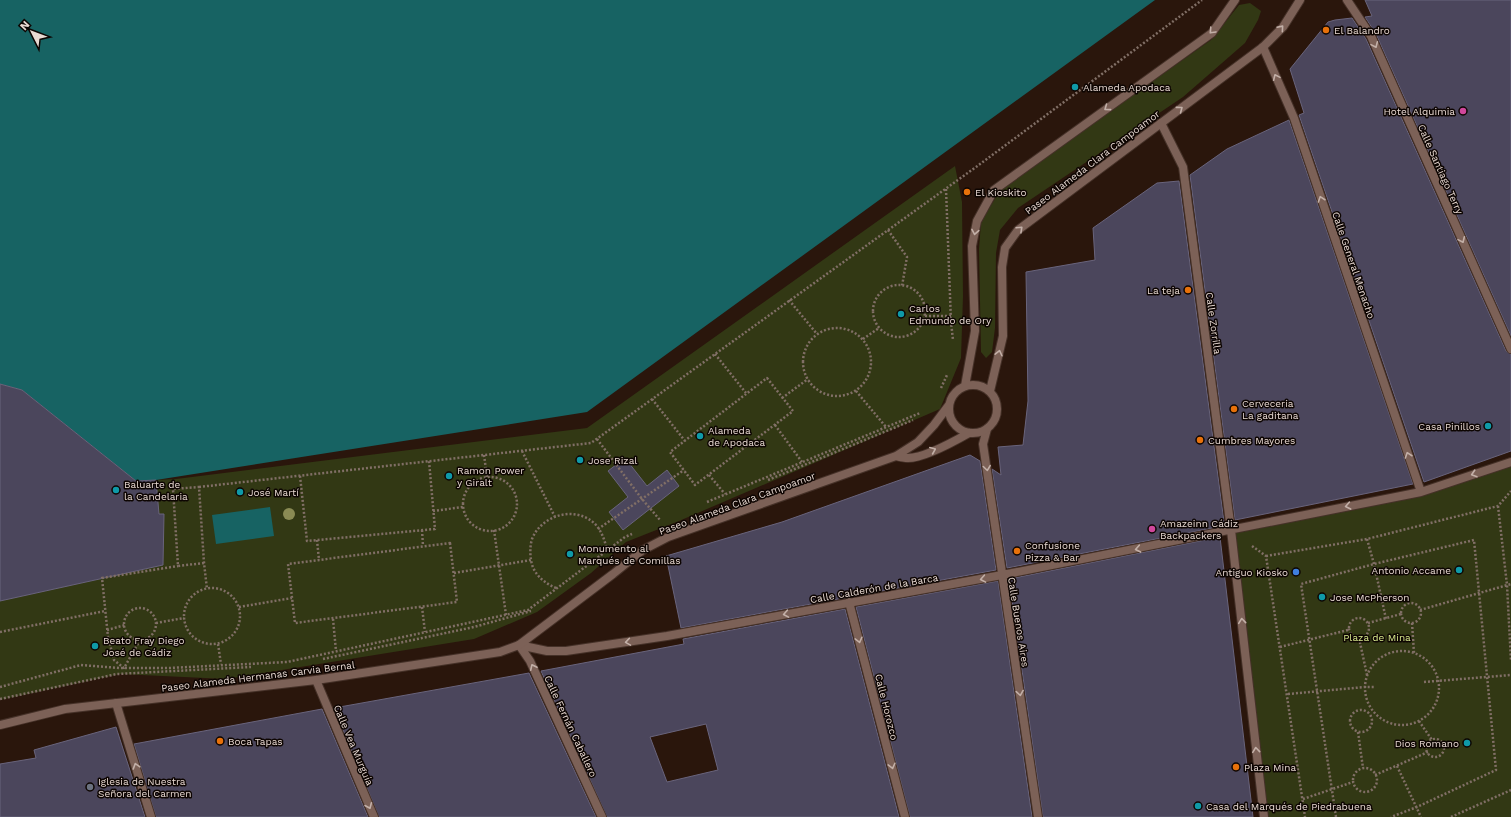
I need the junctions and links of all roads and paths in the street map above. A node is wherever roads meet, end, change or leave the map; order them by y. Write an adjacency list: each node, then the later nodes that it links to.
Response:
1 (1202, 0): 7 (path)
2 (1235, 0): 21 (street, one-way to 21)
3 (1300, 0): 5 (street, Paseo Alameda Clara Campoamor, one-way to 3)
4 (1347, 0): 17 (street, Calle Santiago Terry, one-way to 17)
5 (1263, 47): 6 (street, Paseo Alameda Clara Campoamor, one-way to 5); 49 (street, Calle General Menacho, one-way to 5)
6 (1161, 123): 23 (street, Paseo Alameda Clara Campoamor, one-way to 6); 60 (street, Calle Zorrilla)
7 (946, 189): 8 (path); 12 (path)
8 (888, 230): 9 (path); 10 (path)
9 (902, 286): 11 (path); 13 (path)
10 (789, 300): 14 (path); 18 (path)
11 (925, 316): 12 (path); 13 (path)
12 (951, 316): 16 (path)
13 (880, 328): 15 (path)
14 (817, 334): 15 (path); 20 (path)
15 (863, 339): 22 (path)
16 (954, 343)
17 (1511, 349)
18 (715, 354): 25 (path); 27 (path)
19 (949, 371): 24 (path)
20 (808, 379): 22 (path); 26 (path)
21 (965, 386): 23 (street); 28 (street)
22 (856, 391): 32 (path)
23 (990, 391): 33 (street)
24 (939, 392)
25 (746, 393): 26 (path); 36 (path)
26 (782, 398): 31 (path)
27 (652, 399): 35 (path); 36 (path)
28 (949, 405): 34 (street); 39 (street, Paseo Alameda Clara Campoamor)
29 (921, 412): 32 (path)
30 (926, 415): 50 (path)
31 (775, 425): 41 (path); 44 (path)
32 (886, 427): 41 (path)
33 (987, 429): 34 (street); 73 (street, Calle Buenos Aires, one-way to 73)
34 (969, 433): 39 (street, Paseo Alameda Clara Campoamor, one-way to 34)
35 (597, 439): 37 (path); 51 (path)
36 (685, 441): 43 (path)
37 (522, 450): 38 (path); 55 (path)
38 (484, 455): 40 (path); 46 (path)
39 (896, 456): 102 (street, Paseo Alameda Clara Campoamor)
40 (429, 461): 45 (path); 54 (path)
41 (802, 462): 50 (path)
42 (1511, 462): 49 (street, one-way to 49)
43 (684, 470): 44 (path); 51 (path)
44 (709, 475): 50 (path)
45 (300, 476): 47 (path); 62 (path)
46 (487, 477): 52 (path); 59 (path)
47 (199, 487): 68 (path); 71 (path)
48 (1511, 491): 53 (path)
49 (1421, 492): 60 (street, one-way to 60)
50 (725, 494)
51 (642, 498): 56 (path); 57 (path)
52 (463, 506): 54 (path); 59 (path)
53 (1498, 506): 61 (path); 75 (path)
54 (433, 510): 58 (path)
55 (555, 516): 57 (path); 67 (path)
56 (654, 524)
57 (598, 529): 64 (path)
58 (422, 530): 62 (path); 63 (path)
59 (494, 530): 70 (path)
60 (1231, 530): 65 (path); 73 (street, Calle Calderón de la Barca, one-way to 73); 144 (street, one-way to 60)
61 (1367, 539): 65 (path); 69 (path)
62 (317, 540): 66 (path)
63 (423, 546): 66 (path); 72 (path)
64 (607, 550): 76 (path); 106 (path)
65 (1266, 556): 103 (path)
66 (319, 560): 79 (path)
67 (531, 560): 70 (path); 76 (path)
68 (204, 563): 71 (path); 77 (path)
69 (1374, 564): 78 (path); 89 (path); 100 (path)
70 (499, 565): 72 (path); 86 (path)
71 (178, 566): 84 (path)
72 (454, 573): 82 (path)
73 (1002, 575): 80 (street, Calle Calderón de la Barca, one-way to 80); 143 (street, Calle Buenos Aires, one-way to 143)
74 (1511, 584): 75 (path)
75 (1507, 585): 78 (path); 107 (path)
76 (556, 588): 86 (path)
77 (207, 589): 81 (path); 87 (path)
78 (1478, 593): 83 (path); 113 (path)
79 (292, 598): 81 (path); 88 (path)
80 (849, 602): 102 (street, Calle Calderón de la Barca, one-way to 102); 142 (street, Calle Horozco, one-way to 142)
81 (239, 607): 101 (path)
82 (422, 607): 88 (path); 97 (path)
83 (1420, 610): 85 (path); 92 (path)
84 (105, 611): 94 (path); 96 (path)
85 (1401, 614): 89 (path); 92 (path)
86 (506, 615): 97 (path)
87 (184, 618): 90 (path); 101 (path)
88 (333, 619): 104 (path)
89 (1386, 619): 91 (path)
90 (156, 623): 93 (path); 99 (path)
91 (1368, 623): 95 (path); 98 (path)
92 (1412, 623): 105 (path)
93 (125, 625): 94 (path); 99 (path)
94 (107, 630): 110 (path)
95 (1348, 630): 98 (path); 100 (path)
96 (0, 632)
97 (425, 632): 104 (path)
98 (1359, 638): 112 (path)
99 (140, 640): 110 (path)
100 (1309, 640): 103 (path); 120 (path)
101 (218, 644): 108 (path)
102 (518, 645): 114 (street, Paseo Alameda Hermanas Carvia Bernal); 141 (street, Calle Fernán Caballero, one-way to 102)
103 (1280, 647): 121 (path)
104 (336, 651): 108 (path)
105 (1414, 653): 112 (path); 115 (path)
106 (322, 659)
107 (1511, 661)
108 (221, 664): 110 (path)
109 (292, 666): 122 (path)
110 (124, 668): 117 (path)
111 (1511, 675): 113 (path)
112 (1367, 676): 118 (path)
113 (1486, 677): 115 (path); 138 (path)
114 (316, 680): 123 (street, Paseo Alameda Hermanas Carvia Bernal); 140 (street, Calle Vea Murguía, one-way to 140)
115 (1438, 680): 116 (path); 126 (path)
116 (1424, 682)
117 (0, 686)
118 (1364, 687): 119 (path); 120 (path); 124 (path)
119 (1375, 687)
120 (1317, 691): 121 (path); 135 (path)
121 (1288, 694): 137 (path)
122 (0, 699)
123 (116, 703): 127 (street, Paseo Alameda Hermanas Carvia Bernal); 139 (street, one-way to 123)
124 (1373, 712): 125 (path); 126 (path)
125 (1369, 714): 128 (path); 128 (path)
126 (1419, 721): 129 (path)
127 (0, 725)
128 (1358, 732): 132 (path)
129 (1432, 740): 130 (path); 130 (path)
130 (1428, 752): 131 (path)
131 (1397, 766): 133 (path); 138 (path)
132 (1363, 768): 133 (path); 134 (path)
133 (1376, 775): 134 (path)
134 (1353, 782): 135 (path)
135 (1332, 789): 137 (path); 146 (path)
136 (1511, 790): 149 (path)
137 (1303, 799): 145 (path)
138 (1417, 807): 147 (path); 148 (path)
139 (151, 817)
140 (374, 817)
141 (602, 817)
142 (905, 817)
143 (1038, 817)
144 (1264, 817)
145 (1305, 817)
146 (1336, 817)
147 (1391, 817)
148 (1421, 817)
149 (1451, 817)

